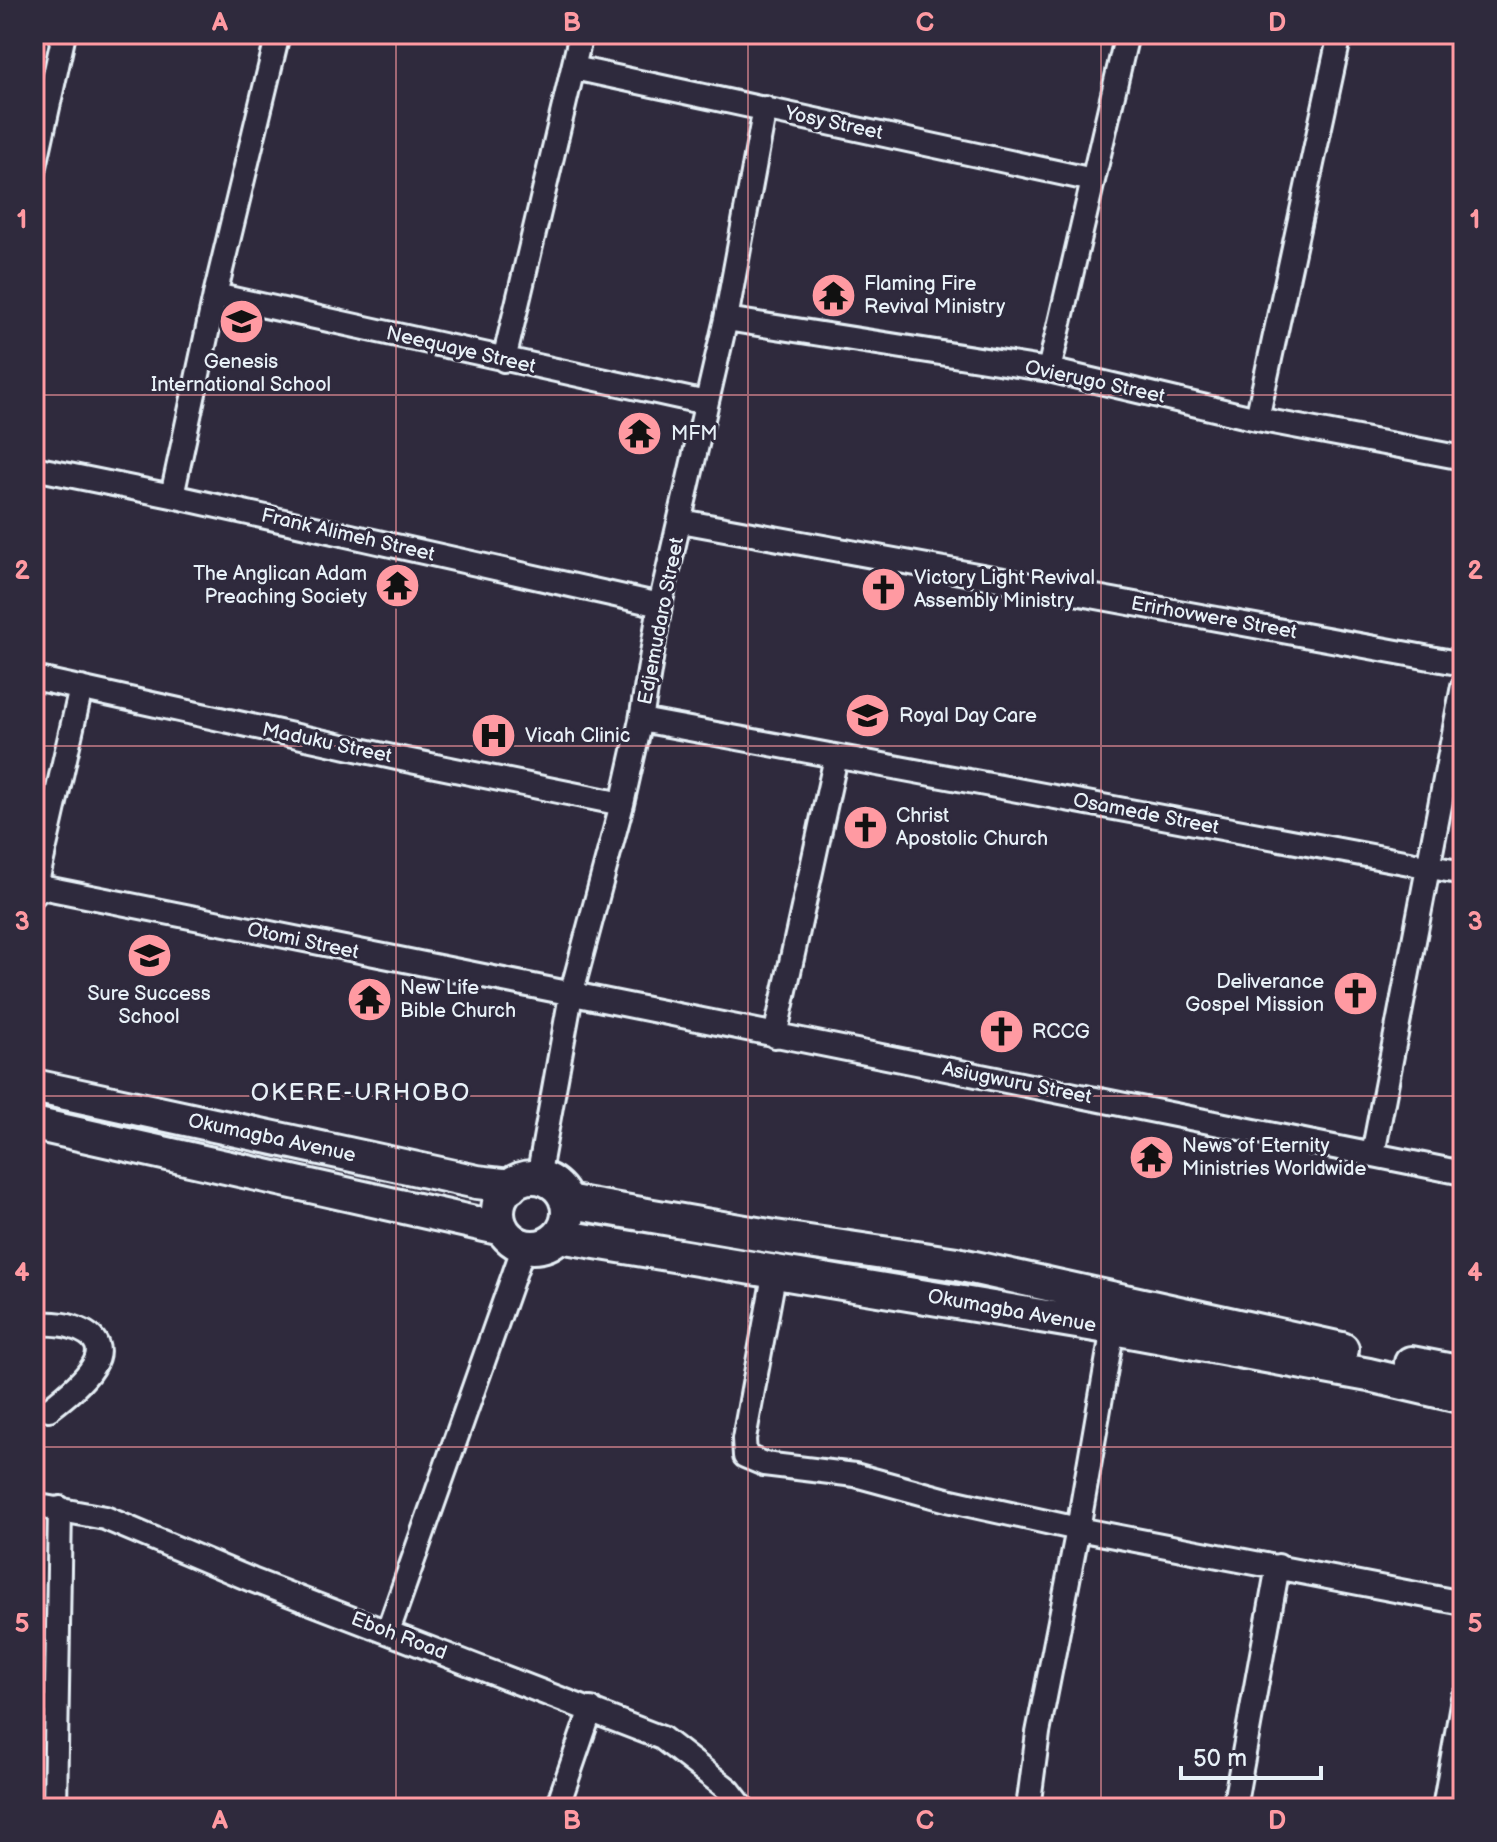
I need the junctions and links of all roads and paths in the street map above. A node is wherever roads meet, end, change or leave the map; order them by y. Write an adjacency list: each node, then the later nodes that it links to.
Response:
1 (64, 34): 8 (street)
2 (278, 34): 10 (street)
3 (581, 34): 6 (street)
4 (1127, 34): 9 (street)
5 (1340, 34): 15 (street)
6 (574, 68): 7 (street, Yosy Street); 12 (street)
7 (765, 108): 9 (street, Yosy Street); 11 (street, Edjemudaro Street)
8 (34, 171)
9 (1093, 180): 13 (street)
10 (215, 295): 12 (street, Neequaye Street); 18 (street)
11 (726, 319): 13 (street, Ovierugo Street); 14 (street, Edjemudaro Street)
12 (504, 360): 14 (street, Neequaye Street)
13 (1049, 370): 15 (street, Ovierugo Street)
14 (706, 403): 19 (street, Edjemudaro Street)
15 (1257, 419): 16 (street, Ovierugo Street)
16 (1463, 458)
17 (34, 468): 18 (street, Frank Alimeh Street)
18 (172, 496): 20 (street, Frank Alimeh Street)
19 (681, 521): 20 (street, Edjemudaro Street); 21 (street, Erirhovwere Street)
20 (660, 605): 25 (street, Edjemudaro Street)
21 (1463, 664)
22 (34, 678): 24 (street, Maduku Street)
23 (1463, 686): 28 (street)
24 (81, 688): 27 (street, Maduku Street); 30 (street)
25 (641, 720): 26 (street, Osamede Street); 27 (street, Edjemudaro Street)
26 (836, 757): 28 (street, Osamede Street); 32 (street)
27 (622, 804): 31 (street, Edjemudaro Street)
28 (1430, 867): 29 (street, Osamede Street); 35 (street)
29 (1463, 873)
30 (35, 890): 31 (street, Otomi Street)
31 (571, 995): 32 (street, Asiugwuru Street); 37 (street, Edjemudaro Street)
32 (775, 1036): 35 (street, Asiugwuru Street)
33 (34, 1086): 37 (main road, Okumagba Avenue)
34 (34, 1124): 40 (main road, Okumagba Avenue)
35 (1373, 1154): 36 (street, Asiugwuru Street)
36 (1463, 1173)
37 (524, 1182): 38 (main road); 40 (main road)
38 (566, 1201): 39 (main road); 44 (main road, Okumagba Avenue)
39 (559, 1236): 40 (main road); 41 (main road, Okumagba Avenue)
40 (513, 1237): 52 (street)
41 (775, 1270): 43 (main road, Okumagba Avenue); 49 (street)
42 (34, 1323): 46 (street)
43 (1113, 1328): 45 (main road, Okumagba Avenue); 49 (street)
44 (1463, 1373)
45 (1463, 1397)
46 (49, 1409)
47 (34, 1505): 48 (street, Eboh Road)
48 (60, 1508): 52 (street, Eboh Road); 55 (street)
49 (1078, 1529): 50 (street); 58 (street)
50 (1278, 1566): 51 (street); 59 (street)
51 (1463, 1603)
52 (388, 1631): 54 (street, Eboh Road)
53 (1463, 1698): 60 (street)
54 (591, 1709): 56 (street); 57 (street, Eboh Road)
55 (55, 1808)
56 (557, 1808)
57 (743, 1808)
58 (1028, 1808)
59 (1234, 1808)
60 (1444, 1808)

